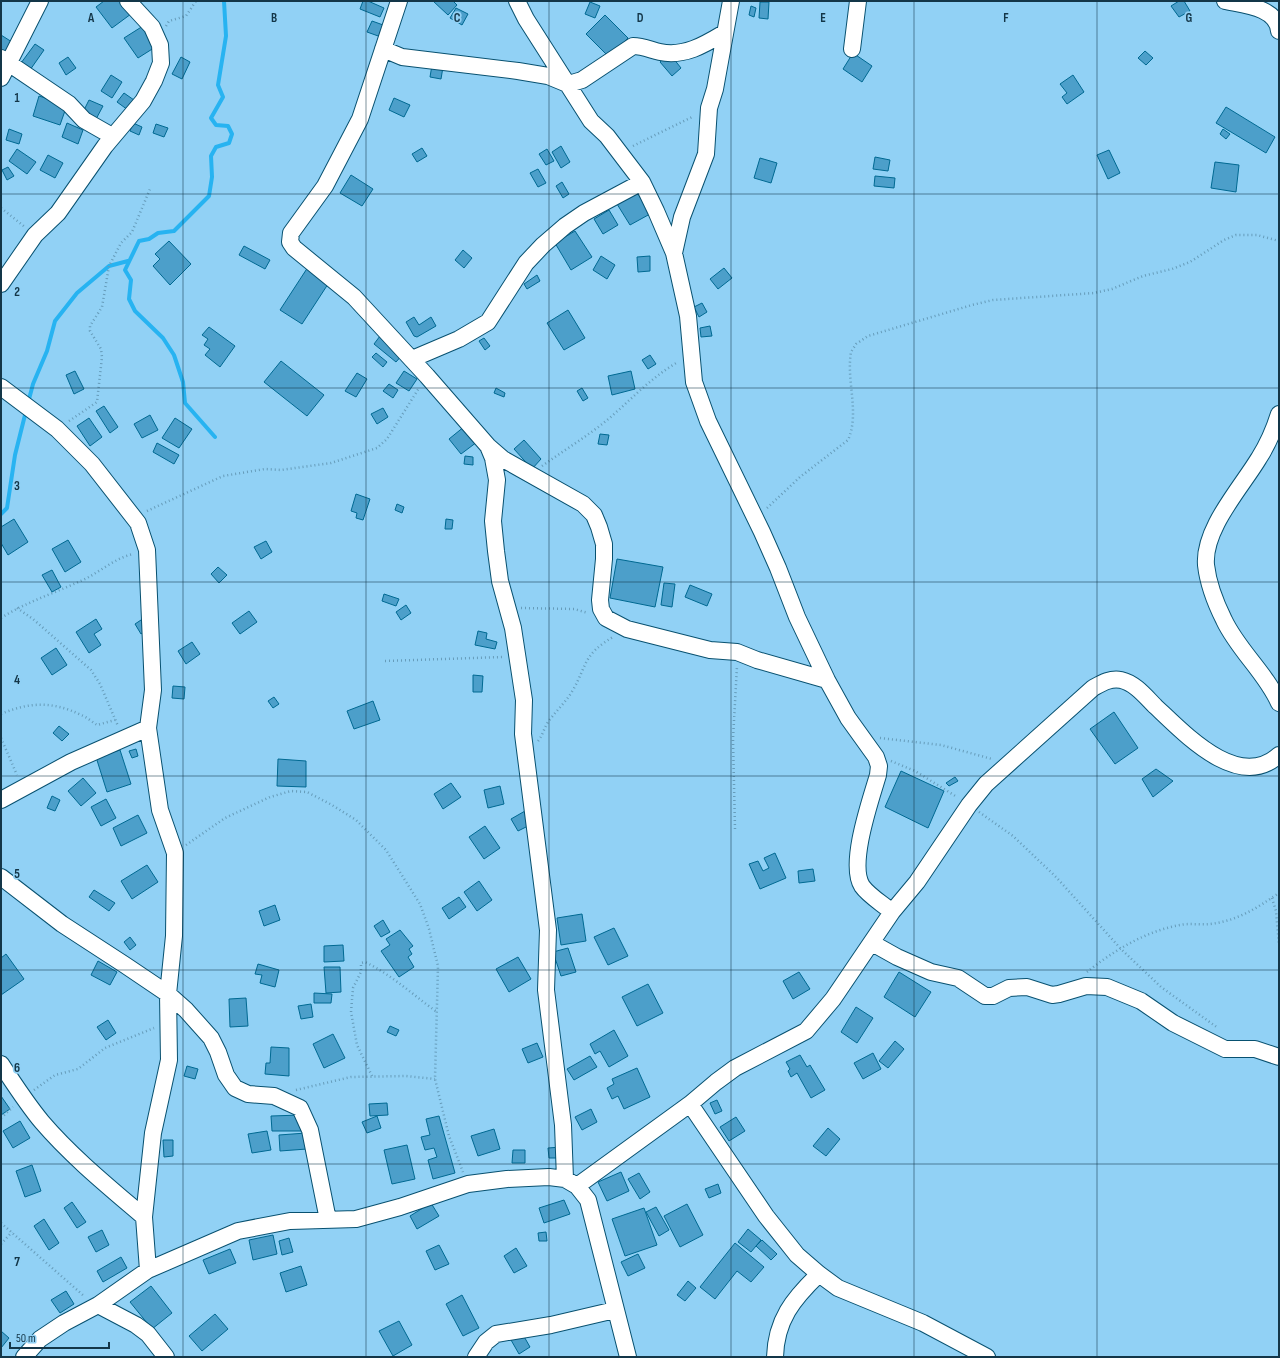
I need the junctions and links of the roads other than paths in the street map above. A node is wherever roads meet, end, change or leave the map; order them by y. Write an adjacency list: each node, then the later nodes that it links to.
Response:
1 (40, 1): 12 (street)
2 (128, 1): 15 (street)
3 (399, 1): 11 (street)
4 (517, 1): 14 (street)
5 (731, 1): 9 (street)
6 (858, 1): 10 (street)
7 (1226, 1): 8 (street)
8 (1279, 31)
9 (724, 33): 14 (street); 17 (street)
10 (852, 49)
11 (383, 50): 14 (street); 19 (street)
12 (5, 61): 13 (street); 15 (street)
13 (1, 78)
14 (565, 83): 16 (street)
15 (112, 136): 18 (street)
16 (642, 182): 17 (street); 19 (street)
17 (674, 253): 23 (street)
18 (1, 284)
19 (412, 359): 22 (street)
20 (1, 387): 25 (street)
21 (1279, 414): 24 (street)
22 (488, 446): 23 (street); 35 (street)
23 (826, 680): 29 (street)
24 (1279, 703)
25 (148, 728): 27 (street); 31 (street)
26 (1277, 759): 29 (street)
27 (1, 800)
28 (1, 877): 31 (street)
29 (892, 912): 30 (street)
30 (872, 943): 32 (street); 34 (street)
31 (168, 994): 36 (street); 37 (street)
32 (1279, 1057)
33 (1, 1064): 36 (street)
34 (690, 1104): 35 (street); 39 (street)
35 (571, 1182): 37 (street); 41 (street)
36 (144, 1217): 38 (street)
37 (328, 1220): 38 (street)
38 (148, 1270): 40 (street)
39 (819, 1274): 46 (street); 47 (street)
40 (98, 1305): 42 (street); 43 (street)
41 (615, 1310): 44 (street); 45 (street)
42 (24, 1357)
43 (166, 1357)
44 (476, 1357)
45 (628, 1357)
46 (775, 1357)
47 (987, 1357)

